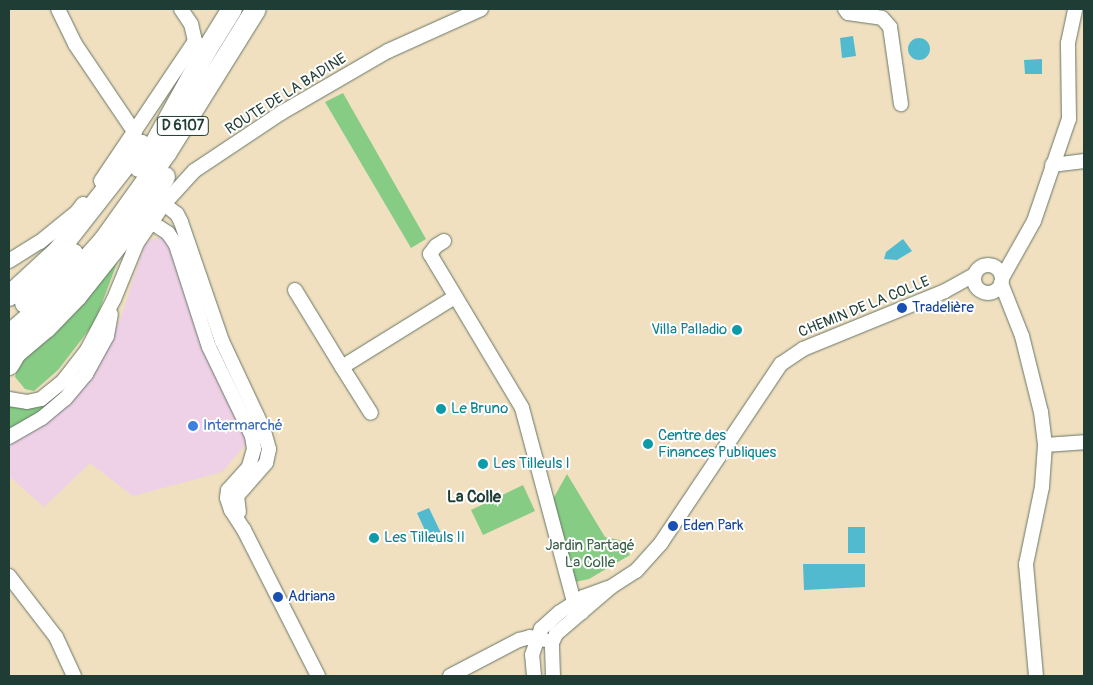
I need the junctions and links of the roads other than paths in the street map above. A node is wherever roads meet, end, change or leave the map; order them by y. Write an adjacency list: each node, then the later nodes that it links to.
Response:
1 (58, 9): 11 (street)
2 (181, 9): 11 (street)
3 (232, 9): 8 (highway, D 6107)
4 (256, 9): 9 (highway, D 6107)
5 (481, 9): 14 (street, ROUTE DE LA BADINE)
6 (845, 9): 10 (street)
7 (1075, 9): 13 (street)
8 (206, 51): 16 (highway, D 6107); 24 (highway)
9 (227, 58): 16 (highway, D 6107); 32 (highway)
10 (901, 104)
11 (135, 132): 18 (street)
12 (1084, 161): 13 (street)
13 (1052, 166): 20 (street)
14 (164, 204): 15 (street, ROUTE DE LA BADINE); 30 (street)
15 (151, 222): 26 (street, ROUTE DE LA BADINE); 31 (street)
16 (99, 236): 28 (highway, D 6107); 29 (highway, D 6107)
17 (444, 241): 25 (street)
18 (9, 261)
19 (974, 275): 20 (street); 21 (street, CHEMIN DE LA COLLE); 23 (street)
20 (1000, 276): 23 (street); 27 (street)
21 (961, 286): 23 (street, CHEMIN DE LA COLLE); 41 (street, CHEMIN DE LA COLLE)
22 (295, 290): 33 (street)
23 (984, 291): 27 (street)
24 (9, 296)
25 (455, 296): 33 (street); 41 (street)
26 (114, 299): 34 (street, ROUTE DE LA BADINE); 36 (street, ROUTE DE LA BADINE)
27 (1012, 308): 38 (street)
28 (9, 317)
29 (9, 335)
30 (222, 340): 31 (street); 39 (street)
31 (209, 347): 39 (street)
32 (9, 365)
33 (342, 366): 35 (street)
34 (11, 397)
35 (371, 413)
36 (9, 438)
37 (1084, 442): 38 (street)
38 (1045, 445): 49 (street)
39 (244, 530): 45 (street)
40 (9, 576): 44 (street)
41 (578, 607): 42 (street, CHEMIN DE LA COLLE); 43 (street, CHEMIN DE LA COLLE)
42 (538, 637): 43 (street); 46 (street); 47 (street, CHEMIN DE LA COLLE)
43 (552, 643): 48 (street)
44 (74, 676)
45 (318, 676)
46 (450, 676)
47 (534, 676)
48 (552, 676)
49 (1036, 676)

